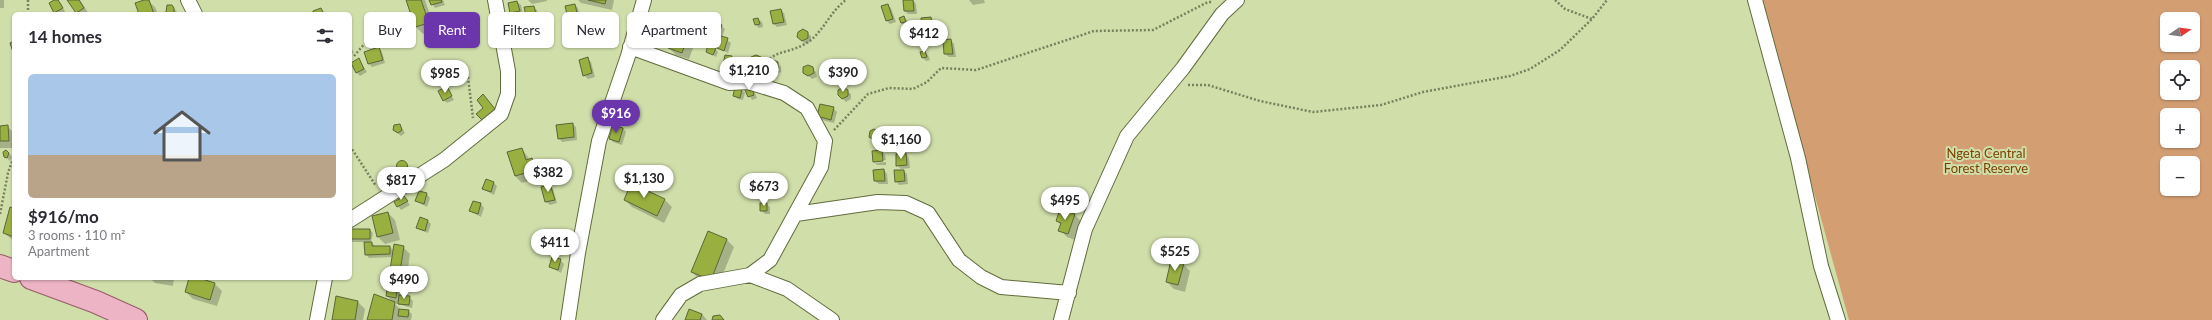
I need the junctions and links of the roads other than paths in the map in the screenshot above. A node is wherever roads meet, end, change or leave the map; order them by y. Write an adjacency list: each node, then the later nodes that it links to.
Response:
1 (188, 0): 6 (street)
2 (495, 0): 11 (street)
3 (644, 0): 7 (street)
4 (1755, 0): 24 (street)
5 (1235, 2): 17 (street)
6 (194, 12)
7 (640, 12)
8 (630, 48): 20 (street)
9 (633, 48): 10 (street)
10 (796, 214): 14 (street); 17 (street)
11 (352, 219)
12 (0, 266): 13 (main road)
13 (12, 271)
14 (750, 275): 21 (street); 22 (street)
15 (37, 280): 18 (main road)
16 (323, 281): 19 (street)
17 (1068, 293): 23 (street)
18 (136, 320)
19 (317, 320)
20 (568, 320)
21 (663, 320)
22 (832, 320)
23 (1061, 320)
24 (1838, 320)

